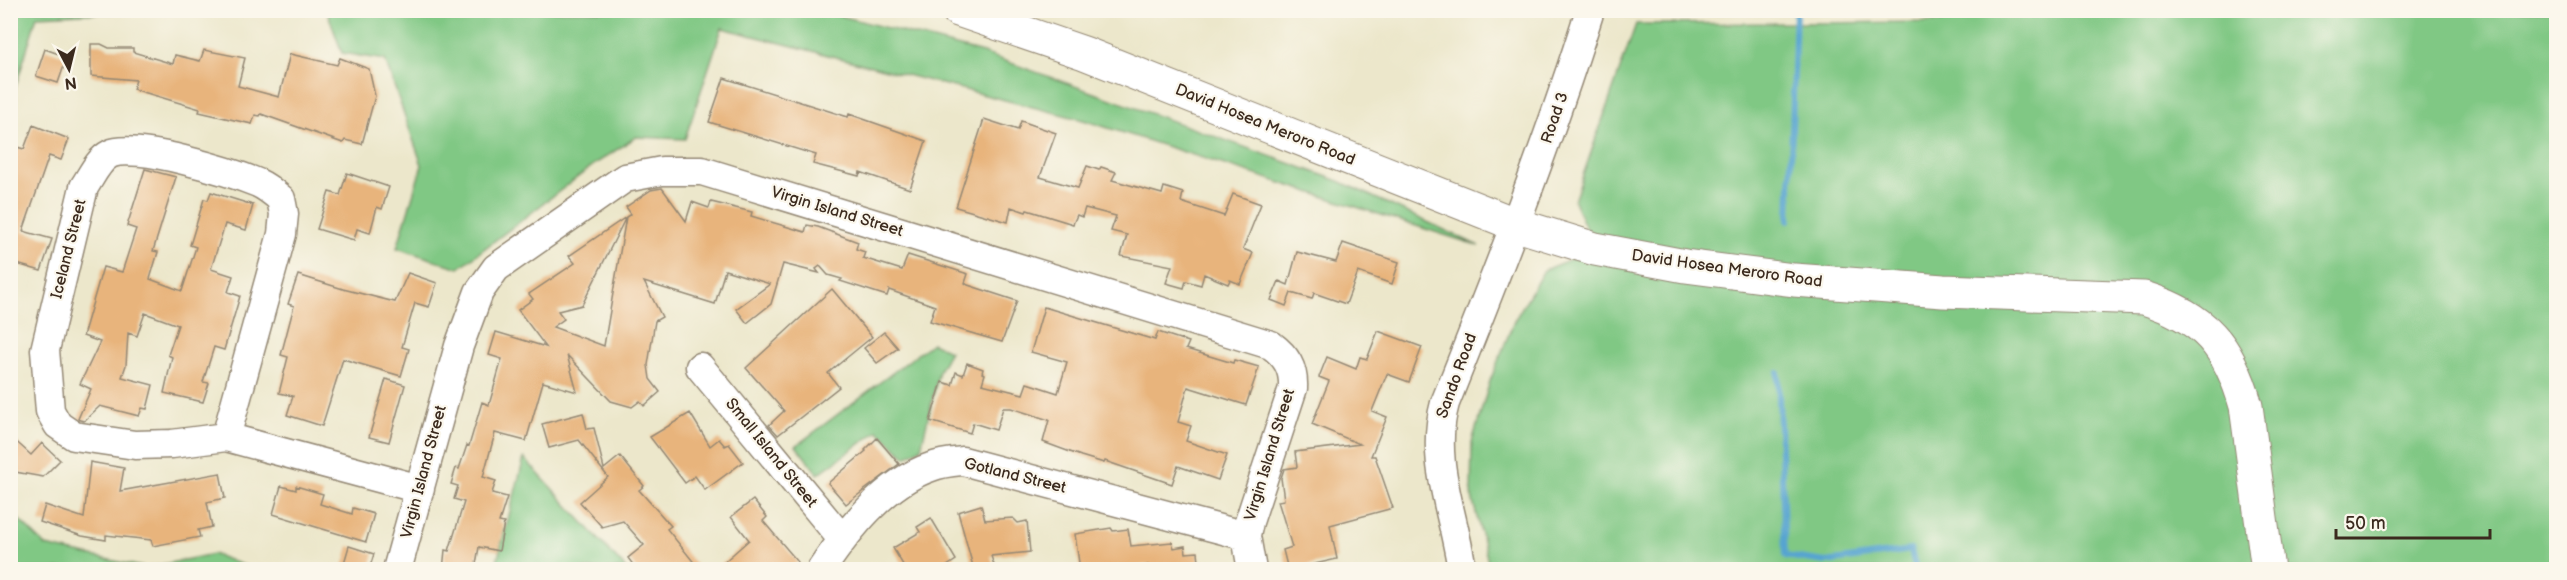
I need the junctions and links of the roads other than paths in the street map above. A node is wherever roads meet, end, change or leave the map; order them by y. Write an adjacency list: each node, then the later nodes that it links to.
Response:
1 (958, 10): 3 (main road, David Hosea Meroro Road)
2 (1590, 10): 3 (street, Road 3)
3 (1516, 225): 12 (street, Sando Road); 13 (main road, David Hosea Meroro Road)
4 (700, 367): 8 (street, Small Island Street)
5 (226, 437): 5 (street, Iceland Street); 6 (street, Iceland Street)
6 (420, 489): 7 (street, Virgin Island Street); 9 (street, Virgin Island Street)
7 (1246, 536): 8 (street, Gotland Street); 11 (street, Virgin Island Street)
8 (842, 539): 10 (street, Gotland Street)
9 (397, 570)
10 (821, 570)
11 (1252, 570)
12 (1462, 570)
13 (2268, 570)

